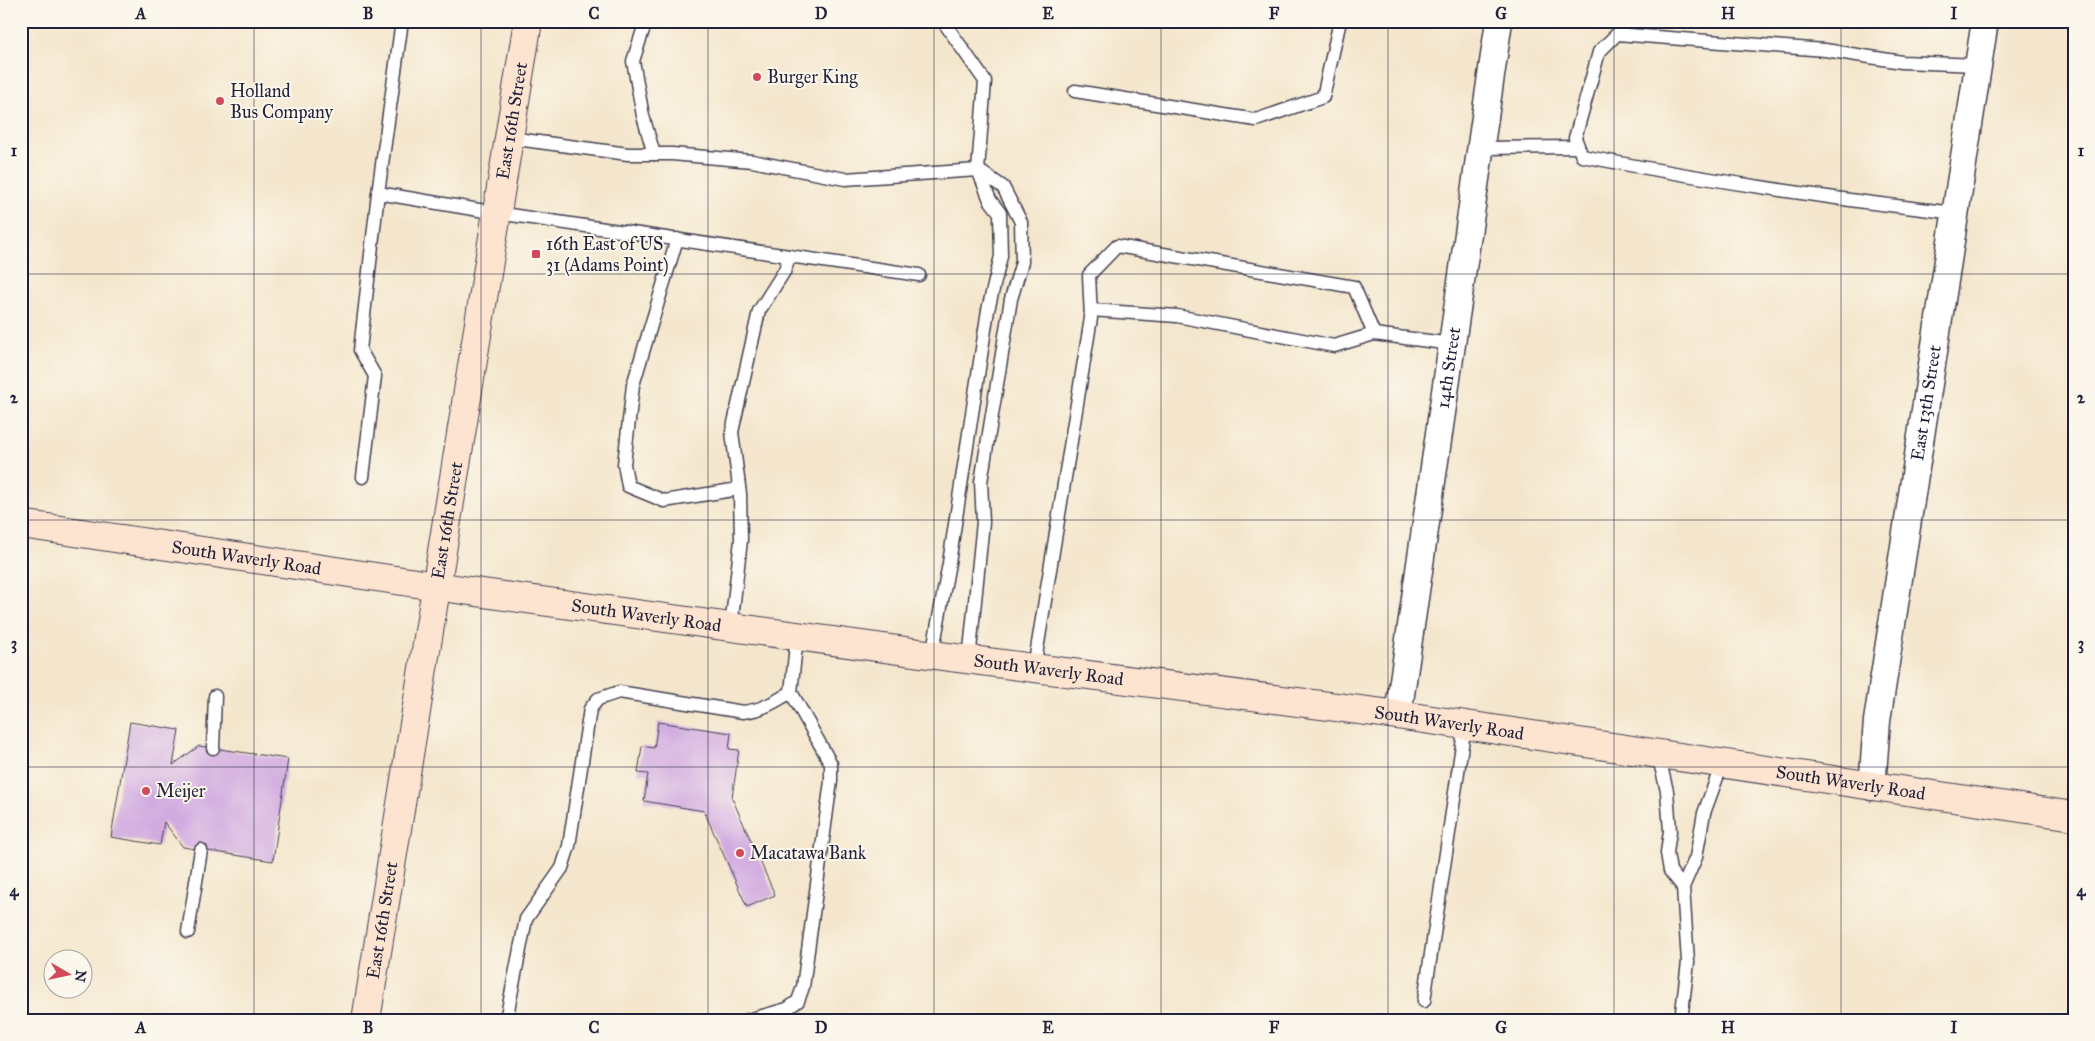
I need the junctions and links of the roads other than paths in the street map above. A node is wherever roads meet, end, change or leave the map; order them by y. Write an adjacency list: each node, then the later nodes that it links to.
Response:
1 (402, 21): 15 (lane)
2 (528, 21): 10 (main road, East 16th Street)
3 (646, 21): 13 (lane)
4 (943, 21): 14 (lane)
5 (1340, 21): 9 (lane)
6 (1499, 21): 12 (street, 14th Street)
7 (1985, 21): 8 (street, East 13th Street)
8 (1978, 65): 11 (lane); 17 (street, East 13th Street)
9 (1075, 90)
10 (508, 138): 13 (lane); 16 (main road, East 16th Street)
11 (1578, 146): 12 (lane); 17 (lane)
12 (1480, 148): 23 (street, 14th Street)
13 (654, 154): 14 (lane)
14 (978, 170): 30 (lane); 31 (lane)
15 (378, 193): 16 (lane); 24 (lane)
16 (497, 213): 18 (lane); 27 (main road, East 16th Street)
17 (1955, 213): 40 (street, East 13th Street)
18 (677, 240): 19 (lane); 25 (lane)
19 (789, 256): 20 (lane); 25 (lane)
20 (919, 275)
21 (1091, 310): 22 (lane); 22 (lane); 32 (lane)
22 (1374, 334): 23 (lane)
23 (1452, 344): 35 (street, 14th Street)
24 (363, 477)
25 (739, 489): 28 (lane)
26 (21, 524): 27 (main road, South Waverly Road)
27 (435, 586): 28 (main road, South Waverly Road); 46 (main road, East 16th Street)
28 (731, 627): 29 (main road, South Waverly Road)
29 (797, 636): 30 (main road, South Waverly Road); 33 (lane)
30 (932, 655): 31 (main road, South Waverly Road)
31 (969, 660): 32 (main road, South Waverly Road)
32 (1034, 668): 35 (main road, South Waverly Road)
33 (791, 692): 47 (lane); 48 (lane)
34 (215, 696): 37 (lane)
35 (1398, 715): 36 (main road, South Waverly Road)
36 (1465, 725): 38 (main road, South Waverly Road); 45 (lane)
37 (213, 748)
38 (1658, 754): 39 (main road, South Waverly Road); 43 (lane)
39 (1722, 764): 40 (main road, South Waverly Road); 43 (lane)
40 (1872, 787): 41 (main road, South Waverly Road)
41 (2074, 816)
42 (201, 850): 44 (lane)
43 (1683, 887): 49 (lane)
44 (188, 932)
45 (1424, 1001)
46 (366, 1020)
47 (506, 1020)
48 (748, 1020)
49 (1681, 1020)

